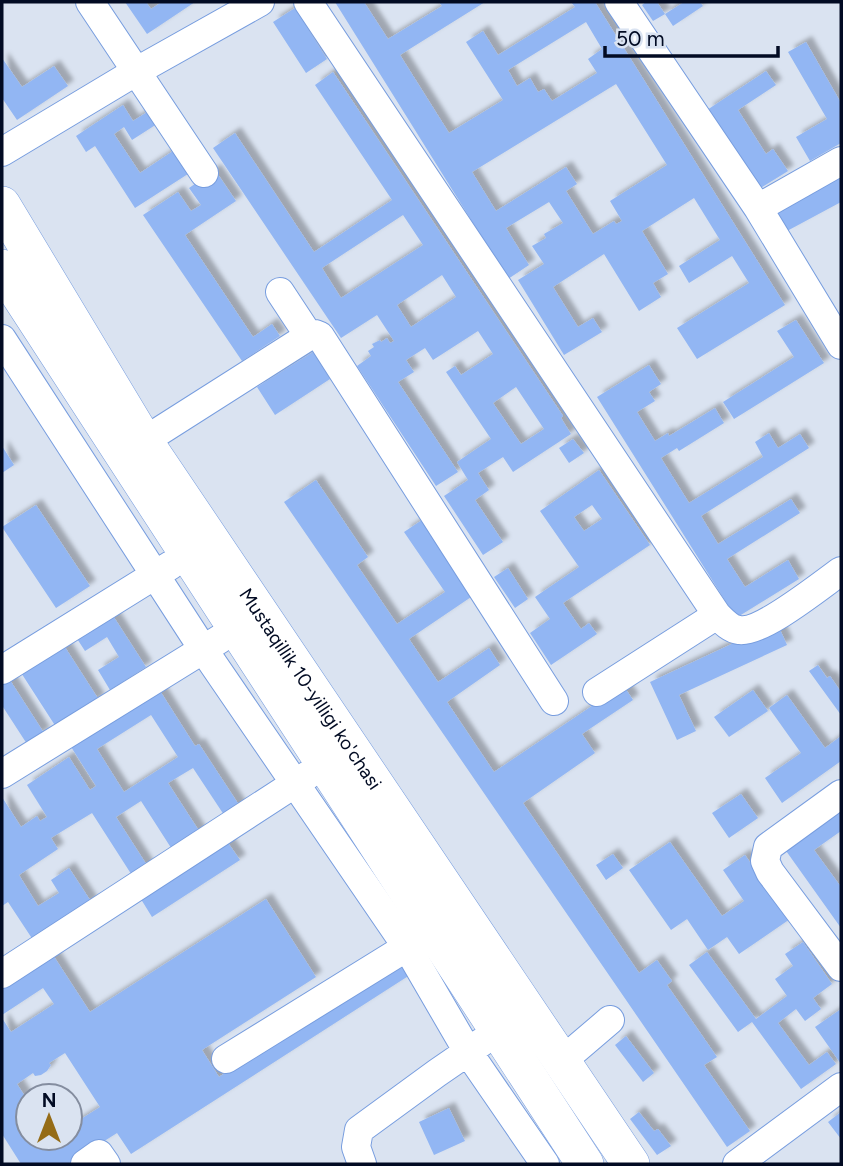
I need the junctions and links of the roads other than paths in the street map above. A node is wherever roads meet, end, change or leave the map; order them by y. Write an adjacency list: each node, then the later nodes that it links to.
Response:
1 (90, 2): 5 (street)
2 (260, 2): 5 (street)
3 (308, 2): 20 (street)
4 (619, 2): 10 (street)
5 (136, 71): 6 (street); 8 (street)
6 (2, 152)
7 (841, 161): 10 (street)
8 (204, 173)
9 (2, 205): 16 (main road, Mustaqillik 10-yilligi ko'chasi)
10 (758, 208): 15 (street)
11 (6, 282): 17 (main road, Mustaqillik 10-yilligi ko'chasi)
12 (280, 292): 13 (street)
13 (309, 336): 16 (street); 25 (street)
14 (2, 340): 19 (street)
15 (841, 345)
16 (144, 441): 37 (main road, Mustaqillik 10-yilligi ko'chasi)
17 (189, 555): 19 (street); 21 (main road, Mustaqillik 10-yilligi ko'chasi)
18 (841, 571): 20 (street)
19 (155, 573): 22 (street); 23 (street)
20 (717, 615): 24 (street)
21 (237, 629): 22 (street); 26 (main road, Mustaqillik 10-yilligi ko'chasi)
22 (203, 649): 27 (street); 28 (street)
23 (2, 670)
24 (597, 691)
25 (554, 701)
26 (325, 764): 28 (street); 34 (main road, Mustaqillik 10-yilligi ko'chasi)
27 (2, 774)
28 (295, 784): 30 (street); 32 (street)
29 (841, 794): 31 (street)
30 (407, 947): 35 (street); 36 (street)
31 (841, 967)
32 (2, 974)
33 (610, 1020): 37 (street)
34 (499, 1031): 35 (street); 41 (main road, Mustaqillik 10-yilligi ko'chasi)
35 (468, 1052): 39 (street); 40 (street)
36 (226, 1059)
37 (562, 1061): 42 (main road, Mustaqillik 10-yilligi ko'chasi)
38 (841, 1087): 43 (street)
39 (362, 1164)
40 (545, 1164)
41 (585, 1164)
42 (631, 1164)
43 (739, 1164)

